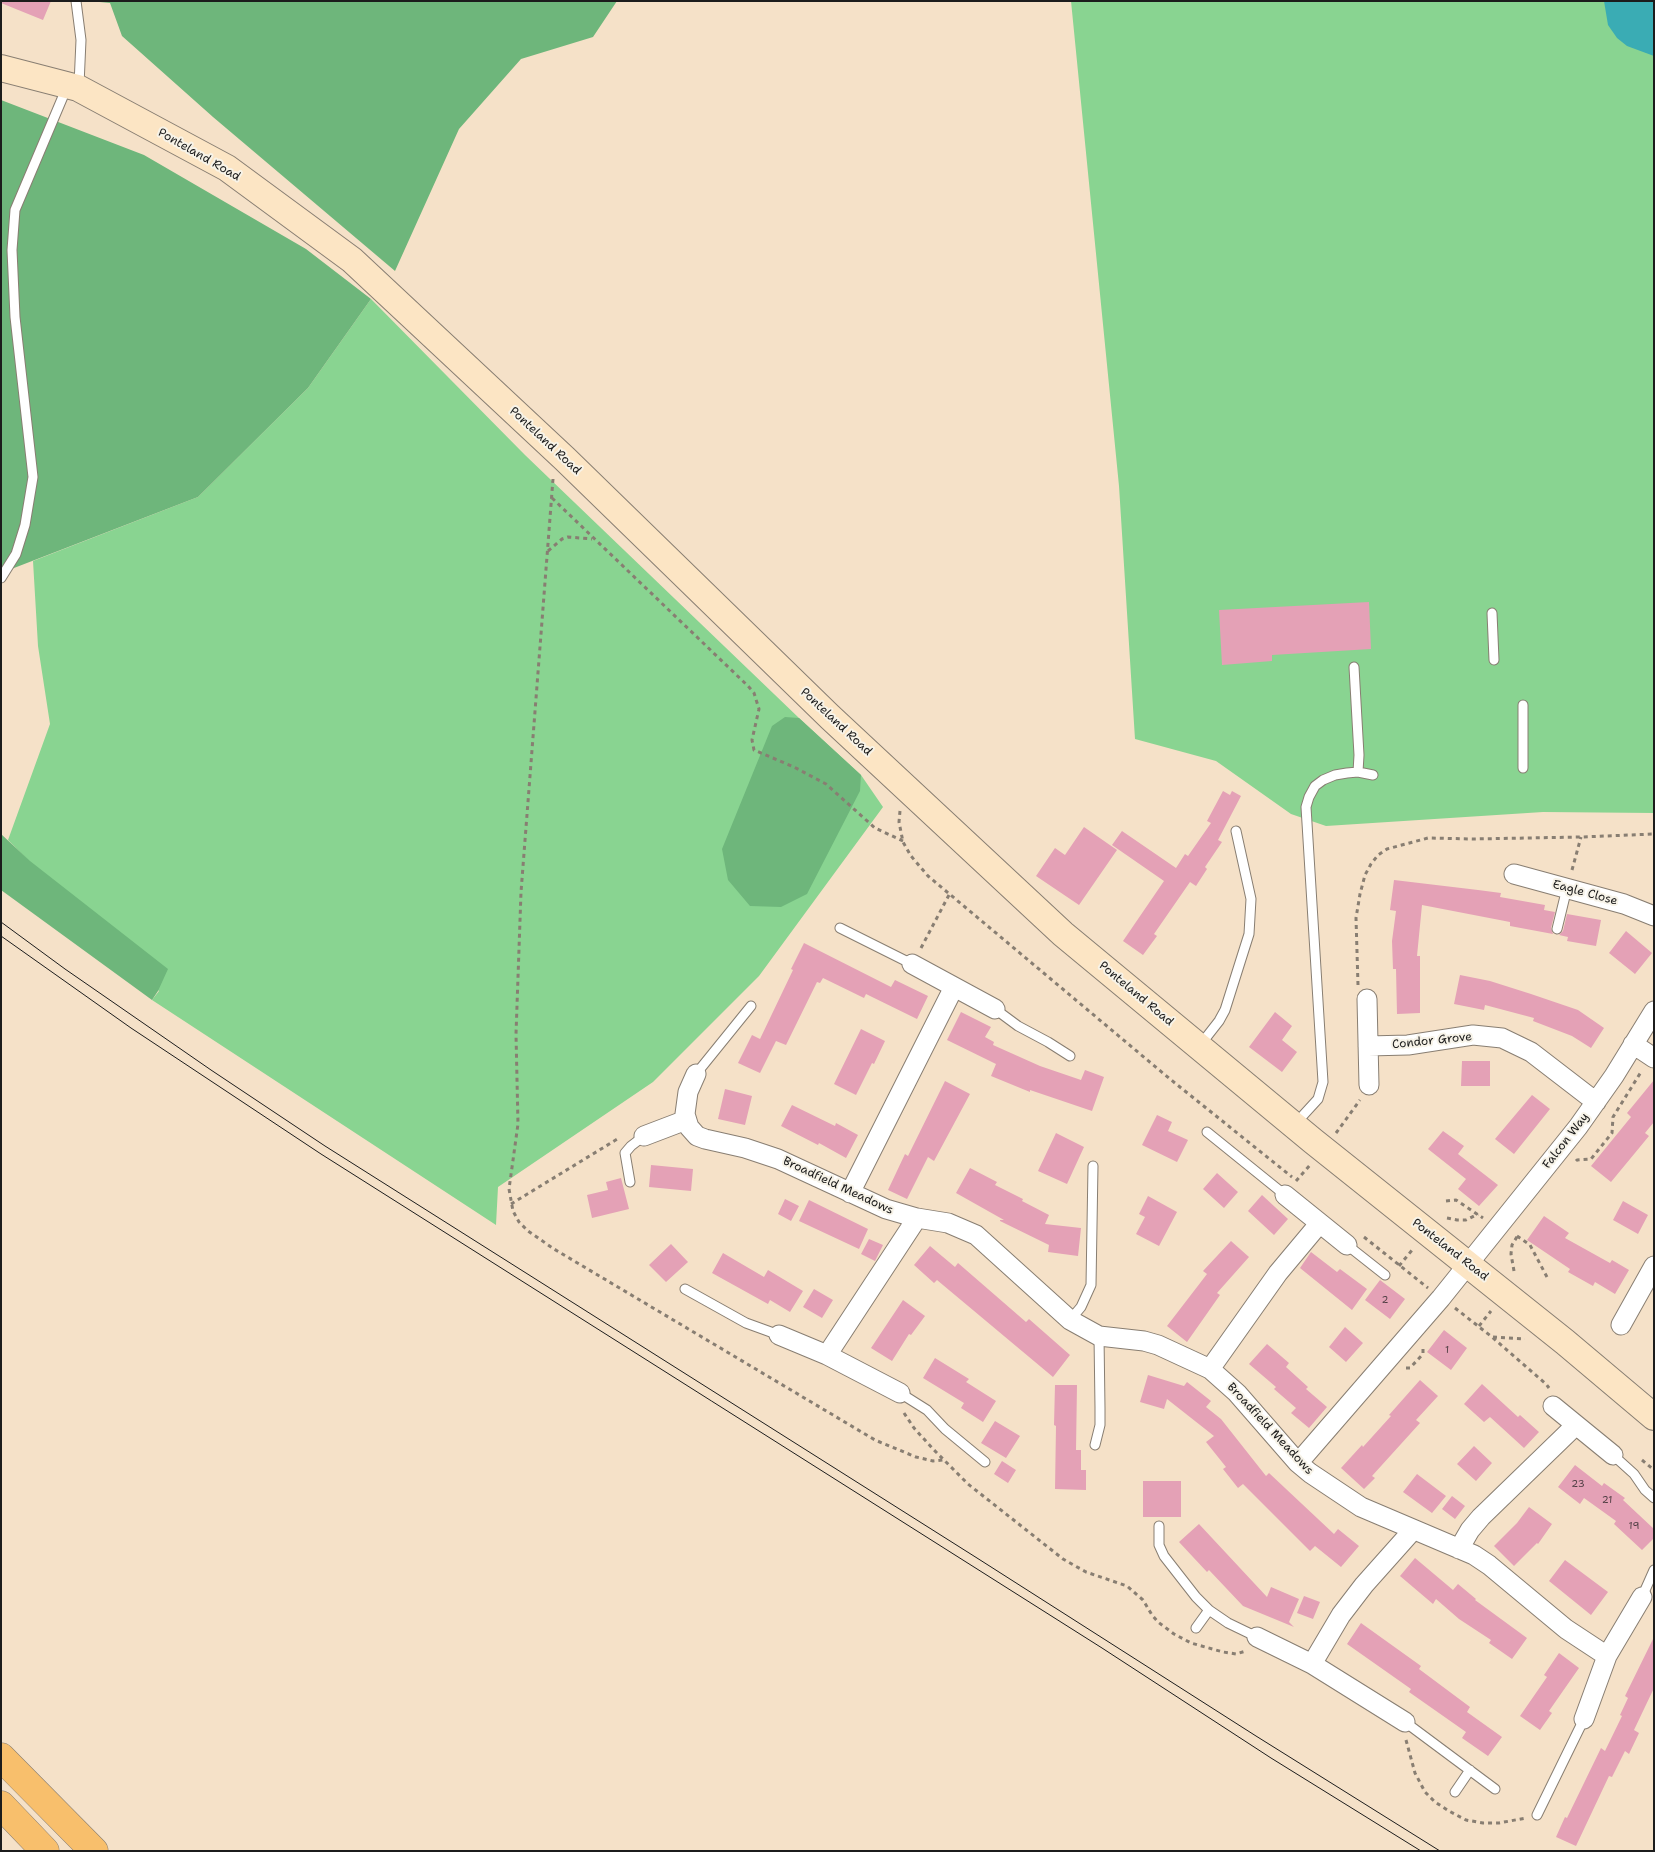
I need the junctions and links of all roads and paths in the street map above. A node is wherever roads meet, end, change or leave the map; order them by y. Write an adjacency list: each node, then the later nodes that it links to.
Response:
1 (76, 1): 3 (lane)
2 (1, 68): 3 (main road, Ponteland Road)
3 (73, 86): 4 (main road, Ponteland Road); 8 (lane)
4 (565, 459): 5 (path); 16 (main road, Ponteland Road)
5 (552, 498): 6 (path); 7 (path)
6 (594, 540): 7 (path); 20 (path)
7 (548, 551): 53 (path)
8 (1, 578)
9 (1492, 613): 10 (lane)
10 (1494, 660)
11 (1354, 667): 14 (lane)
12 (1523, 705): 13 (lane)
13 (1523, 768)
14 (1358, 772): 15 (lane); 42 (lane)
15 (1373, 775)
16 (902, 784): 20 (path); 34 (main road, Ponteland Road)
17 (1236, 831): 34 (lane)
18 (1654, 834): 19 (path)
19 (1581, 837): 22 (path); 29 (path)
20 (903, 842): 23 (path)
21 (1514, 874): 22 (street, Eagle Close)
22 (1567, 888): 24 (street, Eagle Close); 26 (lane)
23 (950, 893): 27 (path); 49 (path)
24 (1654, 916)
25 (840, 928): 27 (lane)
26 (1557, 929)
27 (914, 960): 28 (street)
28 (954, 987): 31 (street); 50 (street)
29 (1367, 999): 35 (street)
30 (751, 1006): 38 (lane)
31 (995, 1009): 36 (lane)
32 (1654, 1012): 33 (street, Falcon Way)
33 (1633, 1044): 37 (street); 40 (street, Falcon Way)
34 (1199, 1046): 42 (main road, Ponteland Road)
35 (1368, 1046): 39 (street); 40 (street, Condor Grove)
36 (1070, 1056)
37 (1652, 1057): 47 (path)
38 (696, 1074): 41 (street)
39 (1369, 1085): 45 (path)
40 (1596, 1102): 61 (street, Falcon Way)
41 (686, 1120): 44 (street); 50 (street, Broadfield Meadows)
42 (1294, 1124): 61 (main road, Ponteland Road)
43 (1207, 1132): 51 (lane)
44 (644, 1136): 48 (lane); 53 (path)
45 (1332, 1139)
46 (1093, 1166): 68 (lane)
47 (1571, 1168)
48 (630, 1182)
49 (1304, 1187)
50 (850, 1193): 55 (street, Broadfield Meadows)
51 (1285, 1195): 56 (street)
52 (1446, 1201): 54 (path)
53 (511, 1204): 80 (path)
54 (1478, 1214)
55 (917, 1218): 68 (street, Broadfield Meadows); 72 (street)
56 (1319, 1224): 59 (street); 73 (street)
57 (1523, 1229): 58 (path)
58 (1517, 1236): 60 (path); 64 (path)
59 (1352, 1238): 63 (lane); 66 (path)
60 (1514, 1241)
61 (1468, 1264): 76 (main road, Ponteland Road); 82 (street, Falcon Way)
62 (1654, 1266): 69 (street)
63 (1385, 1275)
64 (1547, 1277)
65 (685, 1289): 70 (lane)
66 (1429, 1289)
67 (1453, 1307): 75 (path)
68 (1070, 1320): 71 (street, Broadfield Meadows)
69 (1621, 1325)
70 (779, 1335): 72 (street)
71 (1099, 1336): 73 (street, Broadfield Meadows); 78 (lane)
72 (827, 1355): 74 (street)
73 (1210, 1369): 82 (street, Broadfield Meadows)
74 (900, 1393): 80 (path); 81 (lane)
75 (1553, 1406): 77 (street)
76 (1654, 1417)
77 (1576, 1425): 79 (street); 86 (street)
78 (1095, 1445)
79 (1613, 1455): 83 (lane)
80 (943, 1460): 91 (path)
81 (985, 1462)
82 (1298, 1463): 85 (street, Broadfield Meadows)
83 (1654, 1498)
84 (1159, 1526): 89 (lane)
85 (1413, 1530): 86 (street, Broadfield Meadows); 93 (street)
86 (1459, 1549): 92 (street, Broadfield Meadows)
87 (1654, 1570): 88 (lane)
88 (1642, 1598): 92 (street)
89 (1210, 1610): 90 (lane); 91 (lane)
90 (1196, 1628)
91 (1257, 1637): 93 (street)
92 (1607, 1656): 94 (street)
93 (1312, 1664): 95 (street)
94 (1584, 1719): 101 (lane)
95 (1405, 1722): 97 (lane)
96 (1, 1757): 103 (highway)
97 (1470, 1770): 98 (lane); 99 (lane)
98 (1495, 1789)
99 (1455, 1792)
100 (1, 1805): 102 (highway)
101 (1537, 1815)
102 (45, 1851)
103 (94, 1851)

